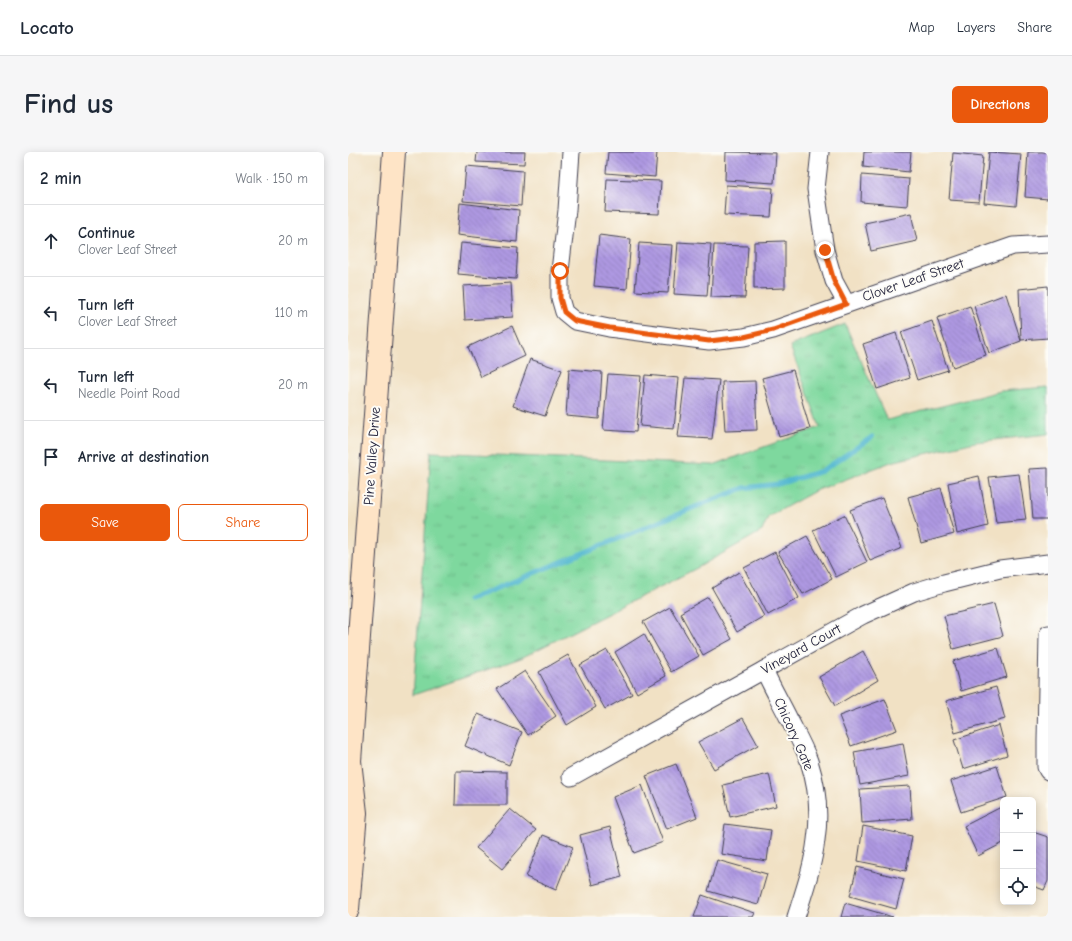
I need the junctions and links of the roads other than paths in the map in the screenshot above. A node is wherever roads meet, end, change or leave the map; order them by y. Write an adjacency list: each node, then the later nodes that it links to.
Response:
1 (394, 152): 9 (main road, Pine Valley Drive)
2 (571, 152): 5 (street, Clover Leaf Street)
3 (820, 152): 5 (street)
4 (1048, 244): 5 (street, Clover Leaf Street)
5 (846, 304)
6 (1048, 563): 8 (street, Vineyard Court)
7 (1048, 634): 10 (street)
8 (764, 670): 11 (street, Vineyard Court); 13 (street, Chicory Gate)
9 (349, 762): 12 (main road, Pine Valley Drive)
10 (1048, 772)
11 (571, 777)
12 (348, 909)
13 (796, 917)

